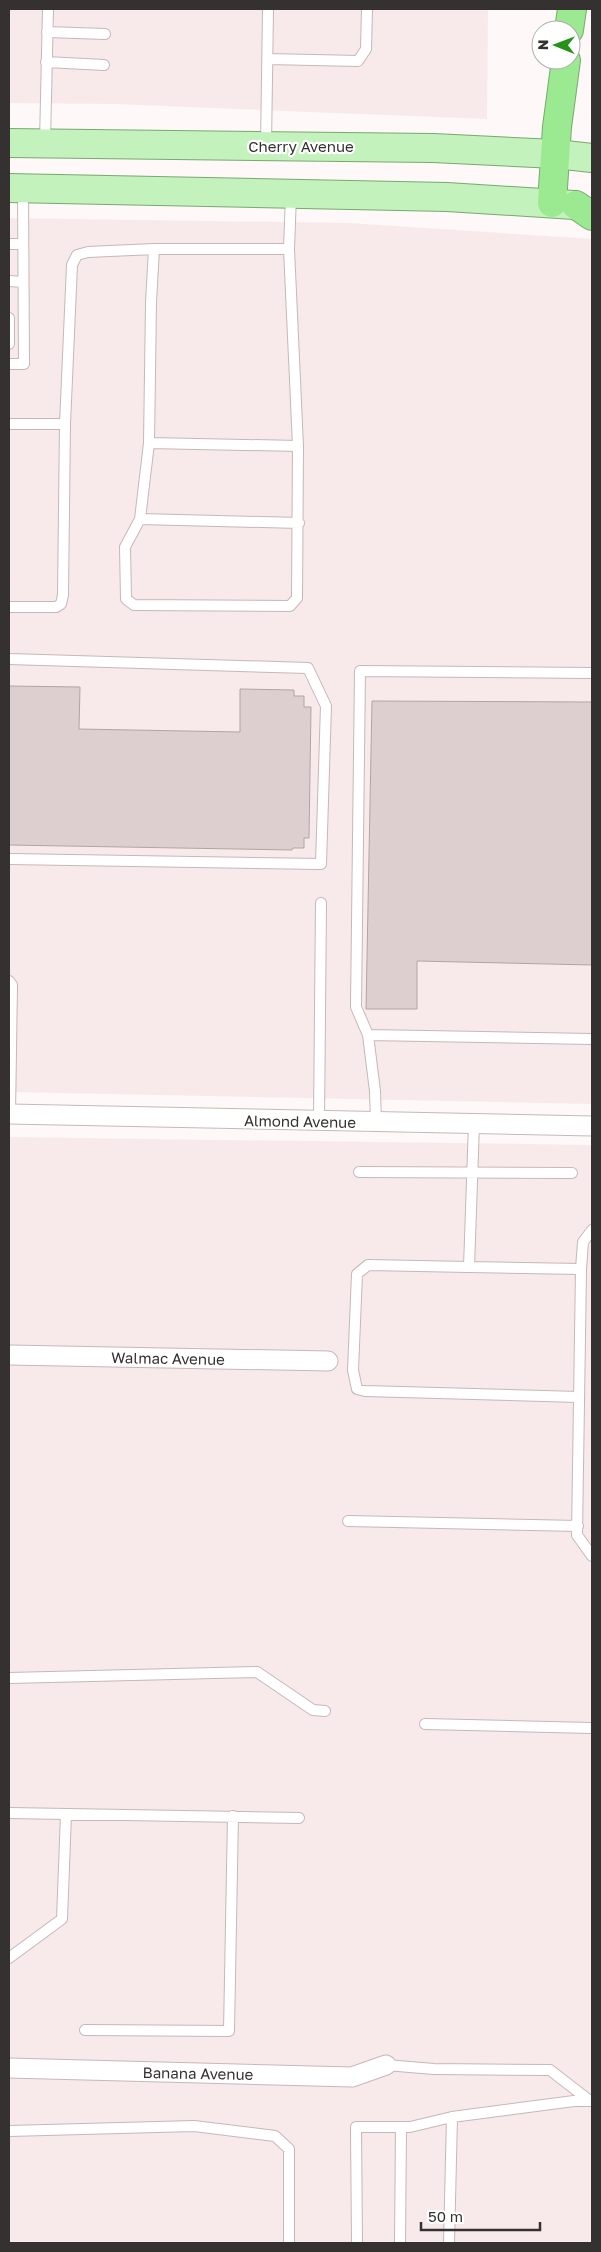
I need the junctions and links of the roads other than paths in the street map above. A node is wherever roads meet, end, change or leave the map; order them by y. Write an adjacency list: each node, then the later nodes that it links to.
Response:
1 (48, 9): 4 (lane)
2 (268, 9): 6 (lane)
3 (367, 9): 6 (lane)
4 (47, 32): 5 (lane); 7 (lane)
5 (105, 34)
6 (268, 59): 12 (lane)
7 (46, 62): 8 (lane); 11 (lane)
8 (104, 65)
9 (565, 70): 13 (highway)
10 (9, 143): 11 (main road, Cherry Avenue)
11 (45, 144): 12 (main road, Cherry Avenue)
12 (266, 146): 13 (main road, Cherry Avenue)
13 (556, 154): 14 (main road, Cherry Avenue); 17 (highway)
14 (592, 158)
15 (16, 189): 16 (main road); 19 (lane)
16 (291, 194): 17 (main road); 21 (lane)
17 (578, 208)
18 (9, 244): 19 (lane)
19 (23, 244): 23 (lane)
20 (154, 248): 21 (lane); 28 (lane); 29 (lane)
21 (289, 249): 30 (lane)
22 (9, 281): 23 (lane)
23 (24, 282): 26 (lane)
24 (9, 318): 25 (lane)
25 (9, 344)
26 (9, 364)
27 (9, 424): 28 (lane)
28 (65, 424): 33 (lane)
29 (150, 443): 30 (lane); 31 (lane)
30 (298, 446): 32 (lane)
31 (140, 519): 32 (lane); 32 (lane)
32 (299, 523)
33 (9, 607)
34 (9, 659): 36 (lane)
35 (592, 673): 39 (lane)
36 (9, 859)
37 (321, 902): 42 (lane)
38 (9, 981): 41 (lane)
39 (368, 1035): 40 (lane); 43 (lane)
40 (592, 1039)
41 (9, 1114): 42 (street, Almond Avenue)
42 (319, 1121): 43 (street, Almond Avenue)
43 (376, 1122): 44 (street, Almond Avenue)
44 (474, 1124): 45 (street, Almond Avenue); 47 (lane)
45 (592, 1126)
46 (359, 1172): 47 (lane)
47 (472, 1172): 48 (lane); 50 (lane)
48 (572, 1173)
49 (592, 1230): 51 (lane)
50 (469, 1266): 51 (lane); 54 (lane)
51 (582, 1269): 54 (lane)
52 (9, 1355): 53 (street, Walmac Avenue)
53 (328, 1361)
54 (580, 1397): 56 (lane)
55 (348, 1521): 56 (lane)
56 (578, 1526): 57 (lane)
57 (592, 1556)
58 (9, 1678): 59 (lane)
59 (326, 1711)
60 (425, 1724): 61 (lane)
61 (592, 1728)
62 (9, 1813): 63 (lane)
63 (66, 1814): 64 (lane); 66 (lane)
64 (233, 1816): 65 (lane); 67 (lane)
65 (299, 1818)
66 (9, 1958)
67 (84, 2030)
68 (386, 2066): 69 (street, Banana Avenue); 70 (lane)
69 (9, 2068)
70 (591, 2101): 71 (lane)
71 (452, 2117): 72 (lane); 77 (lane)
72 (401, 2127): 75 (lane); 76 (lane)
73 (9, 2131): 74 (lane)
74 (290, 2243)
75 (357, 2243)
76 (400, 2243)
77 (449, 2243)

